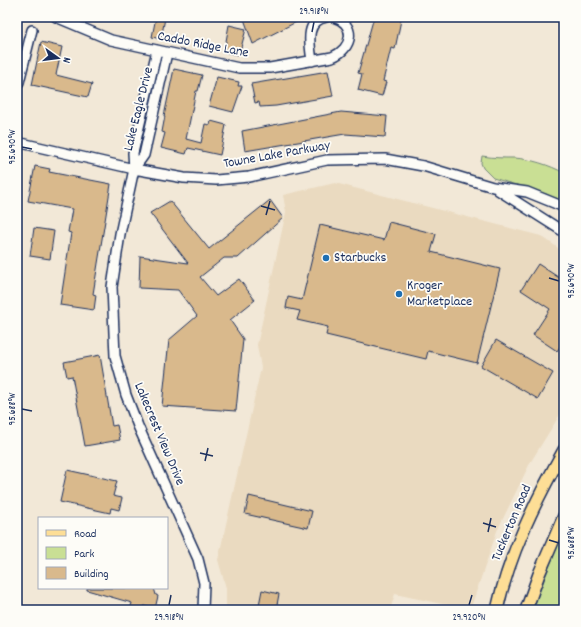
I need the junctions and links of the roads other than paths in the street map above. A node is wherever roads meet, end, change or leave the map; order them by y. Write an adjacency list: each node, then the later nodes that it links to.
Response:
1 (56, 17): 5 (street, Caddo Ridge Lane)
2 (326, 17): 7 (street)
3 (333, 17): 7 (street, Caddo Ridge Lane)
4 (32, 30): 8 (street)
5 (157, 50): 6 (street, Caddo Ridge Lane); 10 (street, Lake Eagle Drive)
6 (167, 53): 7 (street, Caddo Ridge Lane); 10 (street, Lake Eagle Drive)
7 (312, 61)
8 (17, 82)
9 (17, 142): 10 (street, Towne Lake Parkway)
10 (134, 169): 11 (street, Towne Lake Parkway); 16 (street, Lakecrest View Drive)
11 (493, 187): 12 (street, Towne Lake Parkway); 13 (street, Towne Lake Parkway)
12 (564, 207)
13 (564, 232)
14 (564, 450): 17 (main road, Tuckerton Road)
15 (564, 516): 18 (main road)
16 (203, 610)
17 (497, 610)
18 (526, 610)

